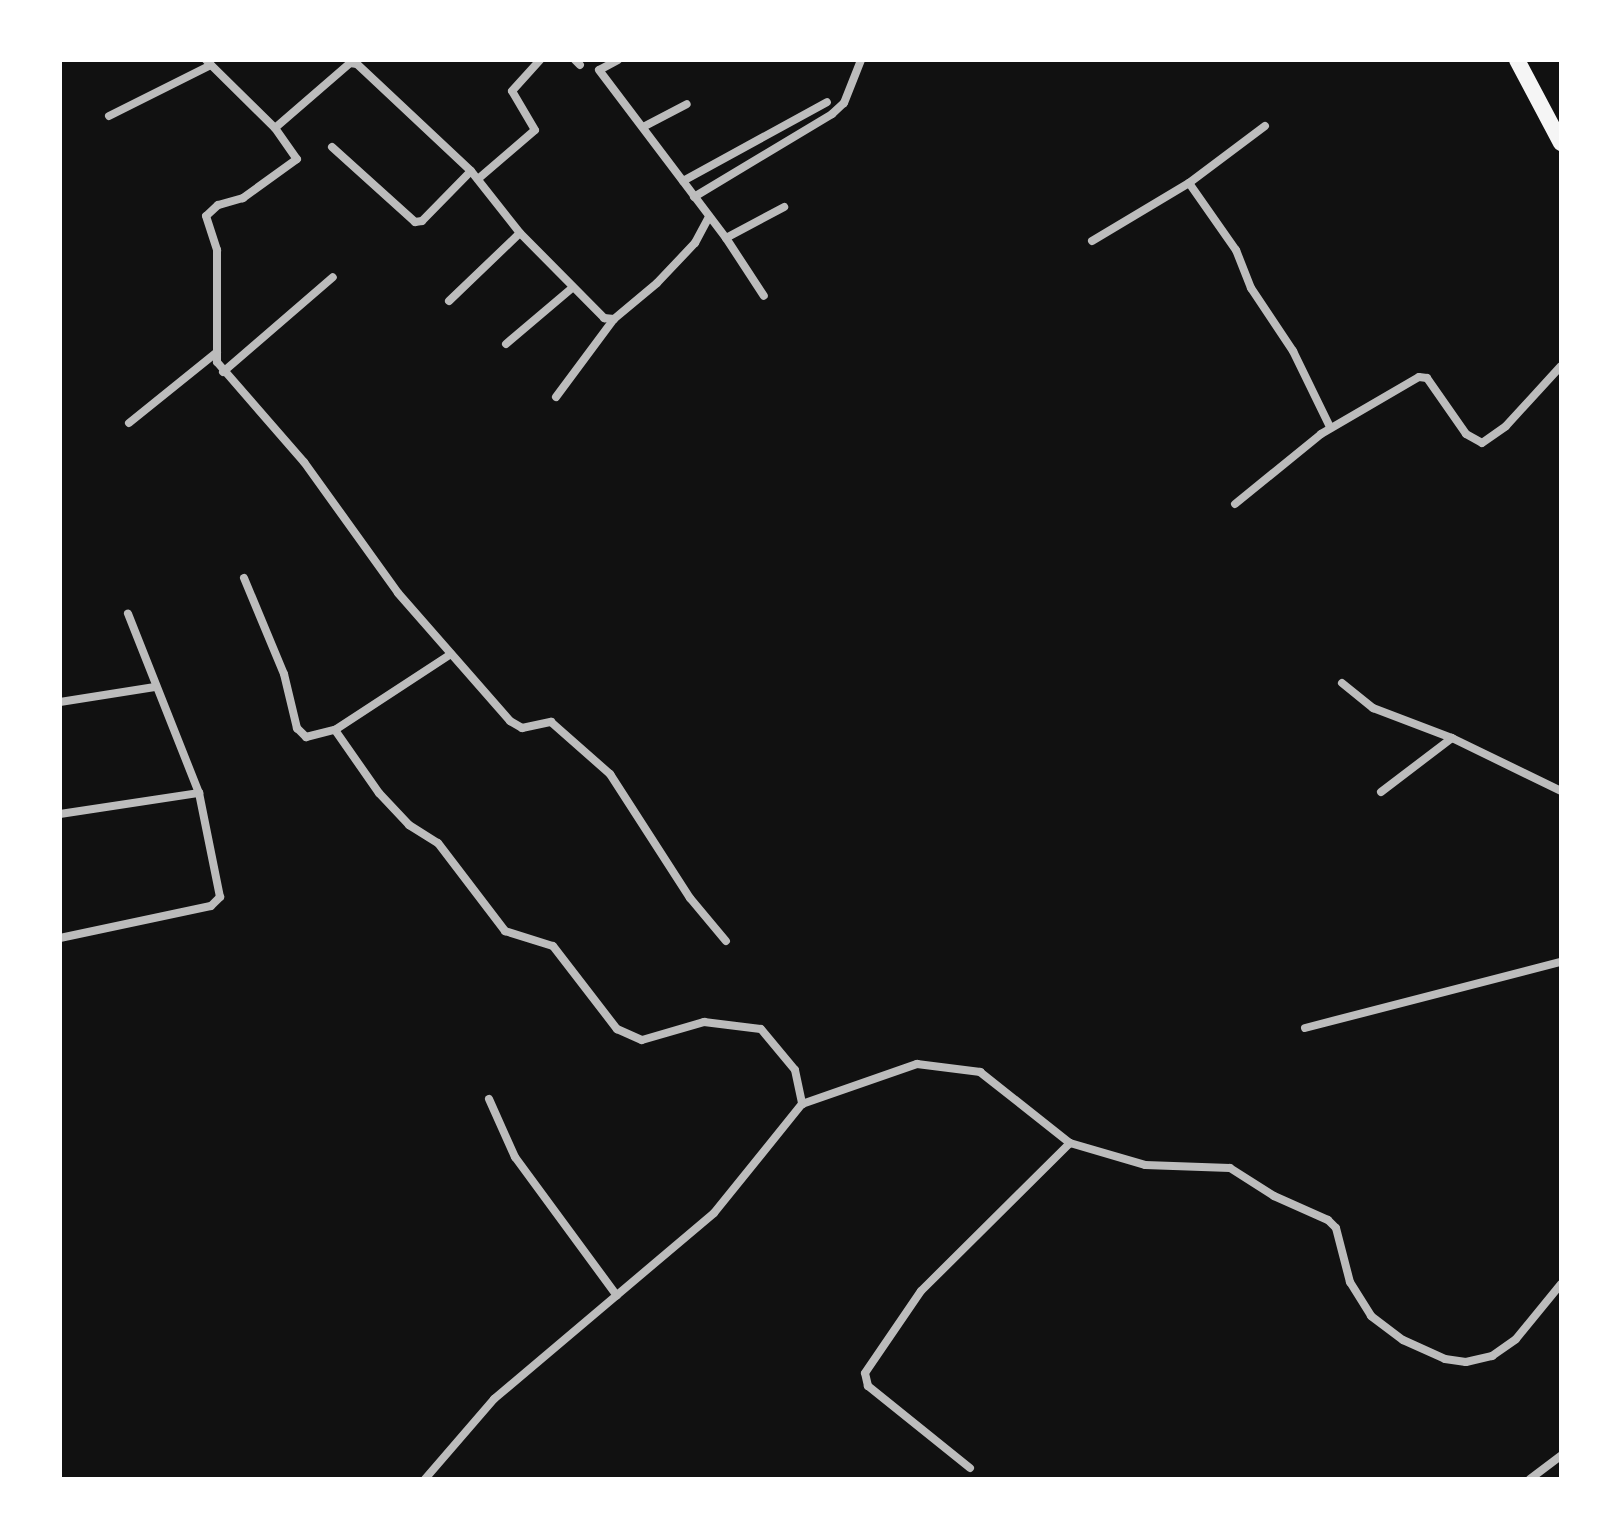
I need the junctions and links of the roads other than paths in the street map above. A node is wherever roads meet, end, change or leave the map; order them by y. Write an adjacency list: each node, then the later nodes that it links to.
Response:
1 (540, 60): 14 (street)
2 (618, 60): 9 (street)
3 (861, 60): 17 (street)
4 (1517, 60): 12 (main road)
5 (209, 62): 8 (street); 11 (street)
6 (827, 102): 15 (street)
7 (687, 104): 9 (street)
8 (109, 116)
9 (645, 126): 15 (street)
10 (1265, 126): 16 (street)
11 (275, 128): 14 (street); 29 (street)
12 (1561, 143)
13 (332, 147): 14 (street)
14 (474, 175): 20 (street)
15 (683, 181): 17 (street)
16 (1189, 183): 22 (street); 34 (street)
17 (694, 197): 19 (street)
18 (784, 207): 21 (street)
19 (709, 217): 21 (street); 27 (street)
20 (520, 233): 24 (street); 26 (street)
21 (726, 238): 25 (street)
22 (1092, 241)
23 (333, 277): 31 (street)
24 (572, 288): 27 (street); 28 (street)
25 (764, 296)
26 (449, 301)
27 (614, 319): 32 (street)
28 (506, 344)
29 (217, 352): 31 (street); 33 (street)
30 (1561, 366): 34 (street)
31 (223, 372): 38 (street)
32 (556, 397)
33 (129, 423)
34 (1330, 427): 35 (street)
35 (1235, 504)
36 (244, 578): 42 (street)
37 (128, 614): 40 (street)
38 (451, 654): 42 (street); 49 (street)
39 (1342, 683): 43 (street)
40 (155, 687): 41 (street); 46 (street)
41 (60, 702)
42 (335, 730): 53 (street)
43 (1452, 738): 44 (street); 45 (street)
44 (1561, 791)
45 (1381, 792)
46 (199, 793): 47 (street); 48 (street)
47 (60, 814)
48 (60, 938)
49 (726, 941)
50 (1561, 962): 51 (street)
51 (1305, 1028)
52 (489, 1099): 56 (street)
53 (802, 1104): 54 (street); 56 (street)
54 (1070, 1143): 55 (street); 58 (street)
55 (1561, 1284)
56 (617, 1296): 59 (street)
57 (1561, 1456): 60 (street)
58 (970, 1468)
59 (425, 1479)
60 (1530, 1479)

